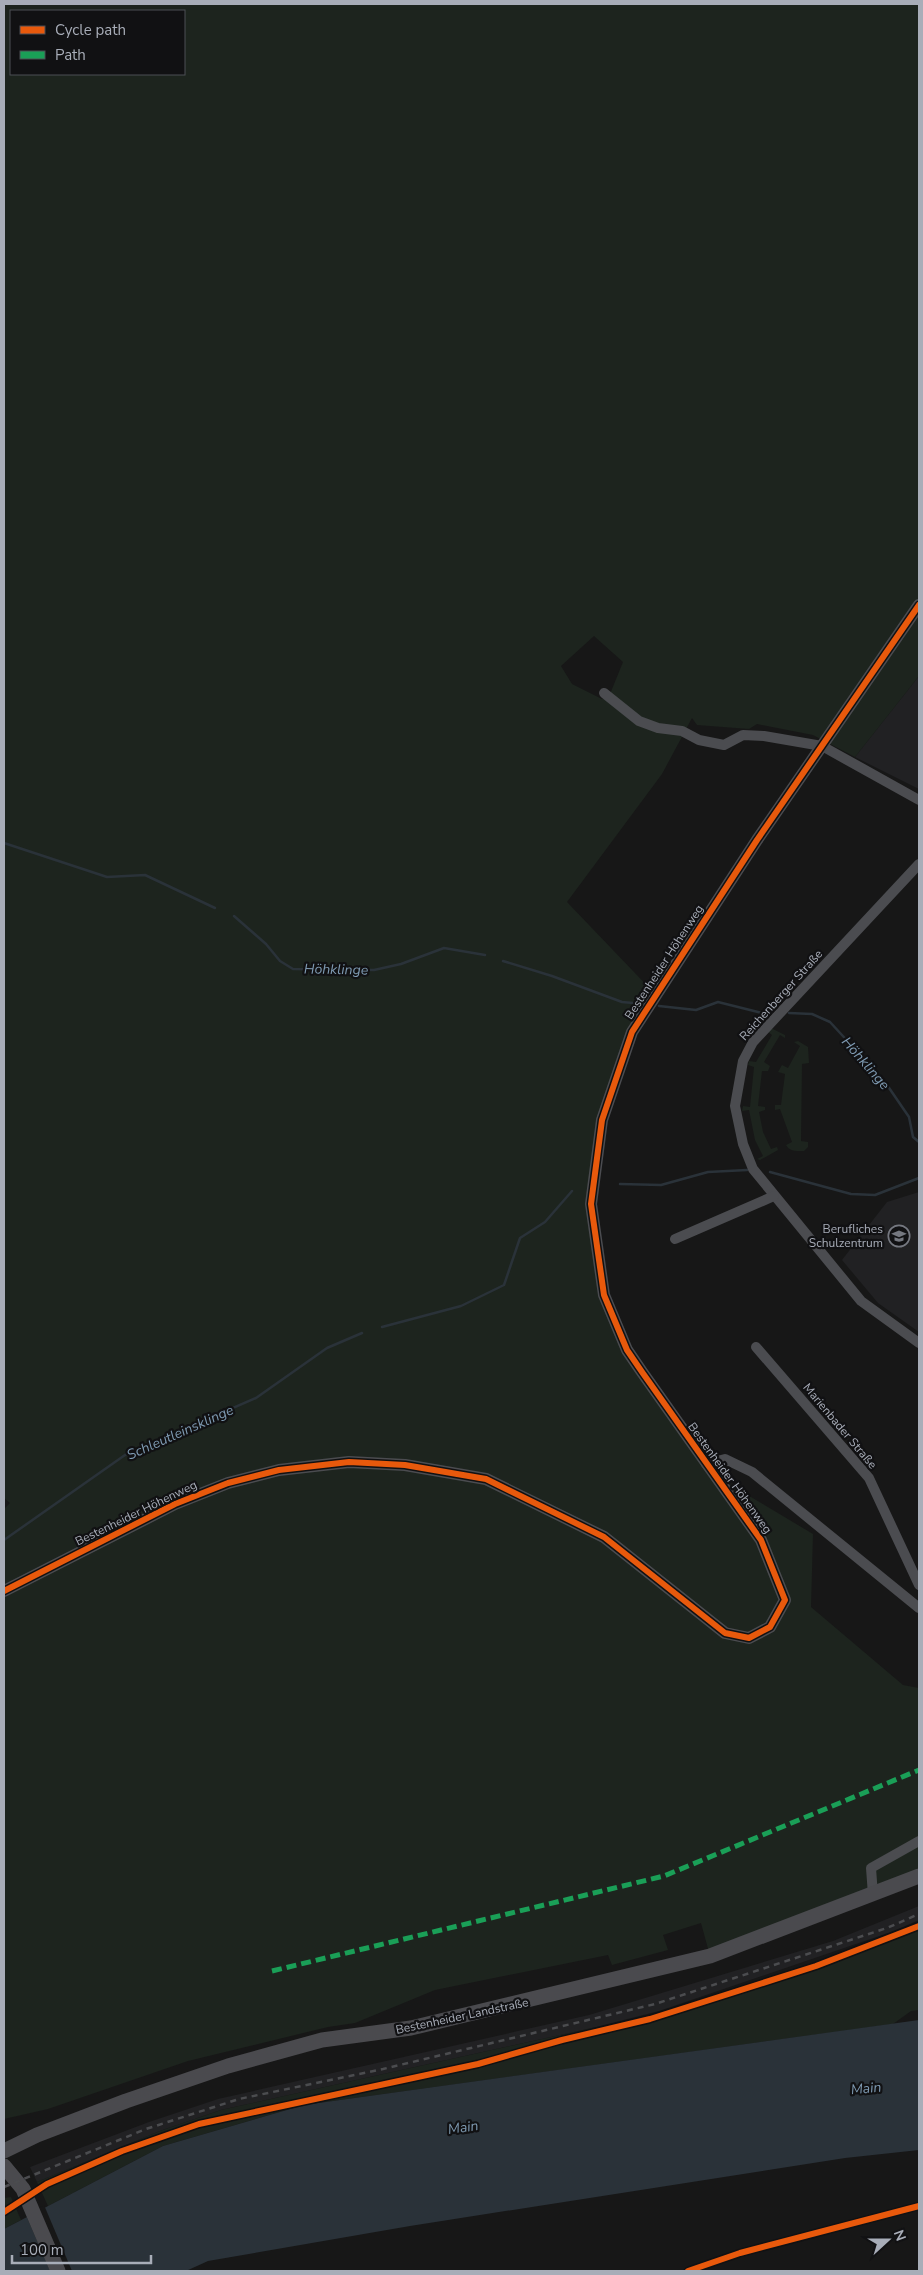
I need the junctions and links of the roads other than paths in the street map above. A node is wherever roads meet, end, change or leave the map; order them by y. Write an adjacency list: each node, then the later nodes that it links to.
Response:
1 (919, 605): 3 (street, Bestenheider Höhenweg)
2 (604, 694): 3 (street)
3 (822, 746): 4 (street); 10 (street, Bestenheider Höhenweg)
4 (919, 800)
5 (919, 864): 6 (street, Reichenberger Straße)
6 (774, 1196): 7 (street); 8 (street, Reichenberger Straße)
7 (675, 1239)
8 (919, 1343)
9 (756, 1347): 11 (street, Marienbader Straße)
10 (706, 1464): 12 (street, Bestenheider Höhenweg); 13 (street, Bestenheider Höhenweg)
11 (919, 1585)
12 (4, 1591)
13 (919, 1608)
14 (919, 1841): 16 (street)
15 (919, 1876): 16 (main road, Bestenheider Landstraße)
16 (873, 1895): 17 (main road, Bestenheider Landstraße)
17 (4, 2151)
18 (4, 2166): 19 (main road)
19 (56, 2267)

